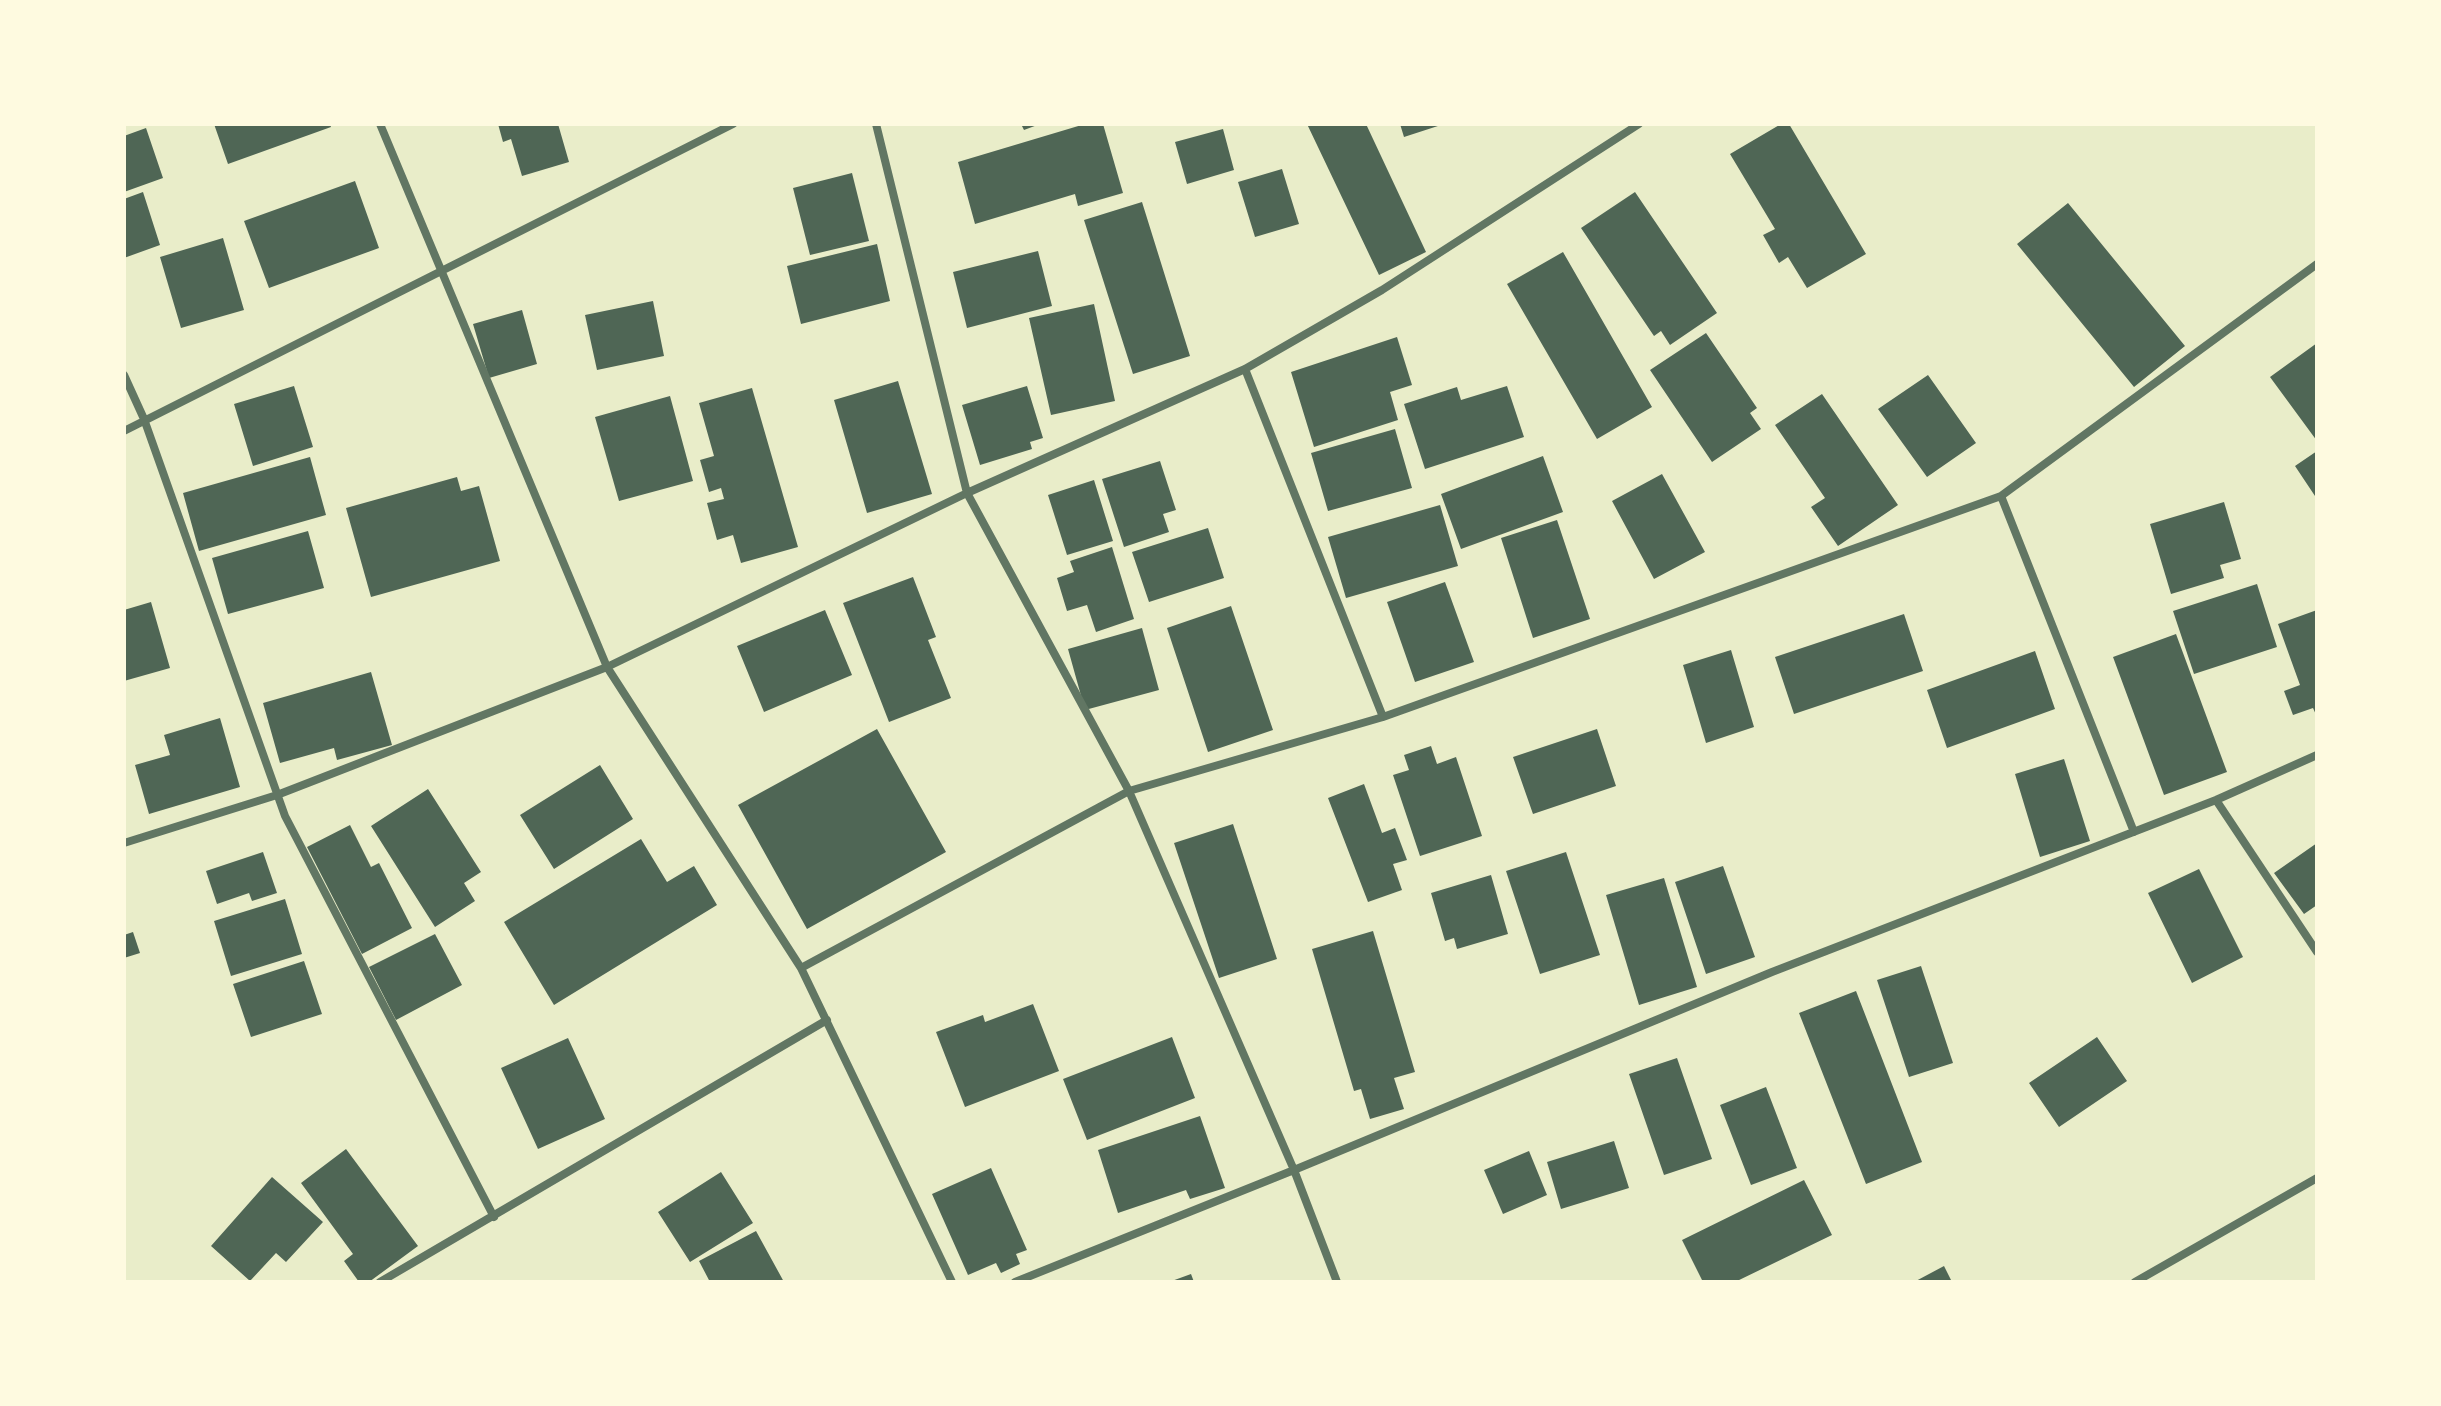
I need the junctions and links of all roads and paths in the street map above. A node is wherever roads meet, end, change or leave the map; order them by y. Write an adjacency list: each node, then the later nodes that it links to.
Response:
1 (380, 124): 6 (street)
2 (733, 124): 6 (street)
3 (876, 124): 11 (street)
4 (1639, 124): 7 (street)
5 (2317, 264): 12 (street)
6 (441, 272): 9 (street); 13 (street)
7 (1245, 369): 11 (street); 14 (street)
8 (124, 375): 9 (street)
9 (144, 419): 10 (street); 17 (street)
10 (124, 431)
11 (967, 493): 13 (street); 16 (street)
12 (2001, 496): 14 (street); 19 (street)
13 (607, 667): 17 (street); 22 (street)
14 (1383, 717): 16 (street)
15 (2317, 755): 18 (street)
16 (1129, 791): 22 (street); 24 (street)
17 (277, 795): 20 (street); 26 (street)
18 (2216, 800): 19 (street); 21 (street)
19 (2134, 832): 24 (street)
20 (124, 843)
21 (2317, 952)
22 (801, 968): 23 (street)
23 (827, 1020): 26 (street); 28 (street)
24 (1294, 1170): 29 (street); 30 (street)
25 (2317, 1178): 31 (street)
26 (494, 1217): 27 (street)
27 (380, 1282)
28 (952, 1282)
29 (1015, 1282)
30 (1337, 1282)
31 (2135, 1282)

